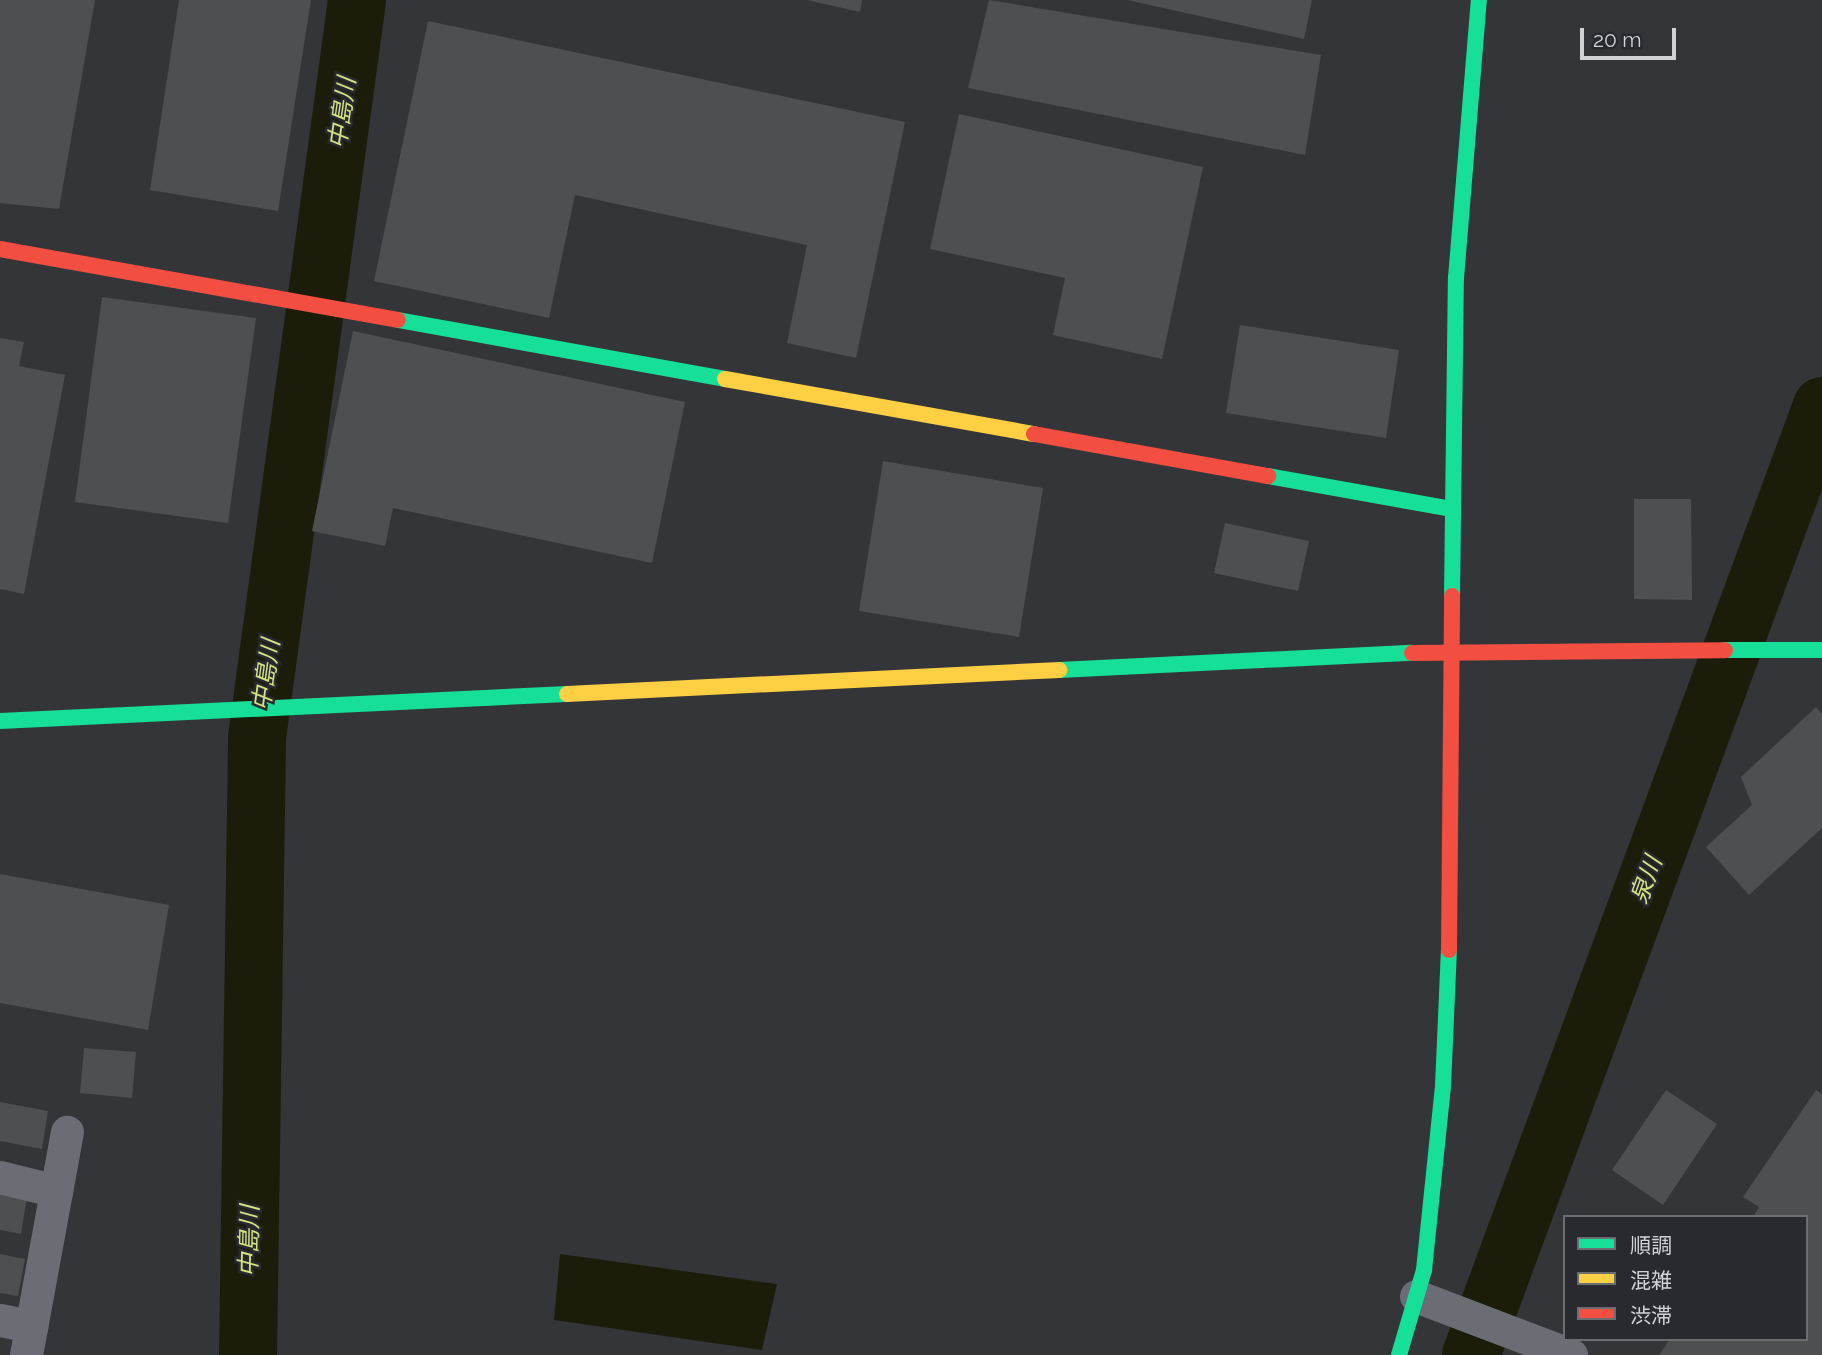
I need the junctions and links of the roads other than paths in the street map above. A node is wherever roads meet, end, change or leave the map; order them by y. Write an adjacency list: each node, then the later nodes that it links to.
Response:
1 (1479, 0): 3 (street)
2 (0, 249): 3 (street)
3 (1451, 509): 5 (street)
4 (1822, 650): 5 (street)
5 (1454, 651): 6 (street); 10 (street)
6 (0, 720)
7 (67, 1132): 9 (street)
8 (0, 1177): 9 (street)
9 (55, 1191): 11 (street)
10 (1418, 1296): 12 (street); 13 (street)
11 (19, 1334)
12 (1399, 1355)
13 (1571, 1355)

